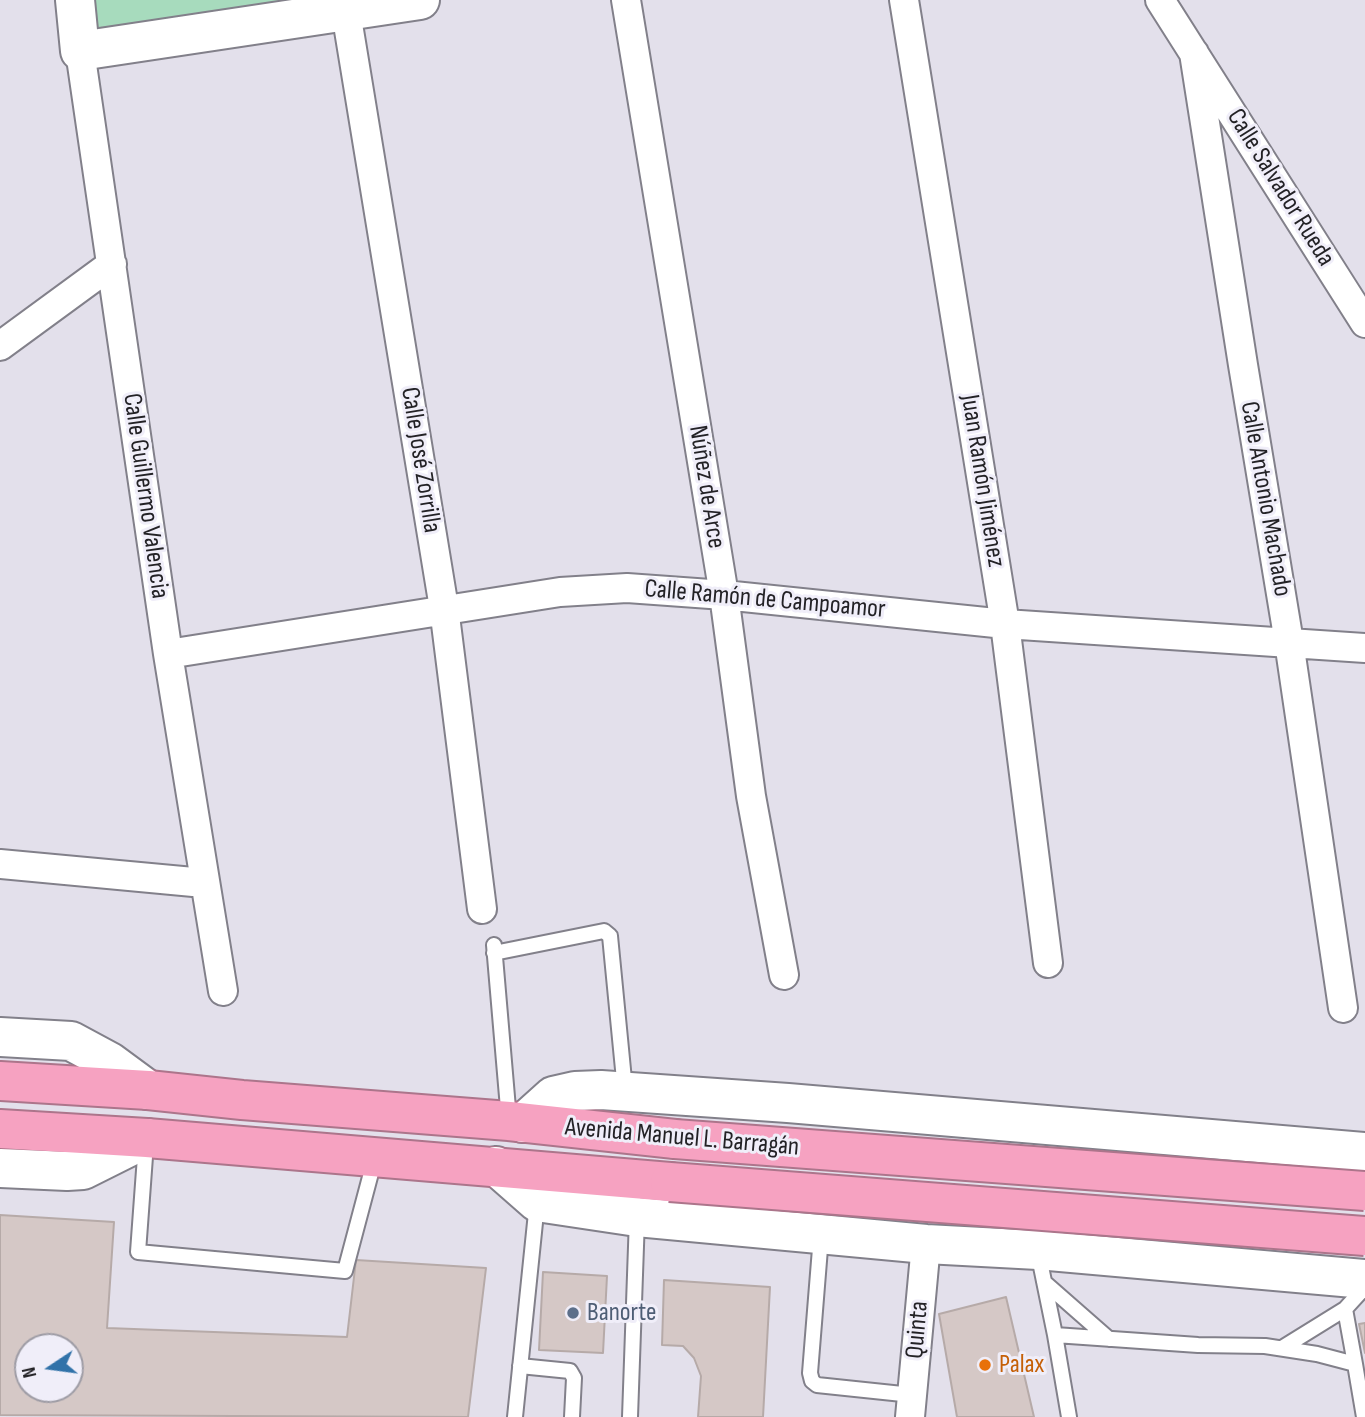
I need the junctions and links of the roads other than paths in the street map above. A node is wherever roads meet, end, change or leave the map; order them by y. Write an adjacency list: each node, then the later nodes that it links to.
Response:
1 (75, 0): 7 (street, Calle Guillermo Valencia)
2 (420, 0): 6 (street)
3 (626, 0): 12 (street, Núñez de Arce)
4 (904, 0): 14 (street, Juan Ramón Jiménez)
5 (1160, 0): 8 (street, Calle Antonio Machado)
6 (346, 12): 7 (street); 13 (street, Calle José Zorrilla)
7 (80, 51): 9 (street, Calle Guillermo Valencia)
8 (1194, 53): 10 (street, Calle Salvador Rueda); 15 (street, Calle Antonio Machado)
9 (112, 264): 11 (street); 17 (street, Calle Guillermo Valencia)
10 (1365, 323)
11 (0, 346)
12 (724, 595): 13 (street, Calle Ramón de Campoamor); 14 (street, Calle Ramón de Campoamor); 22 (street, Núñez de Arce)
13 (444, 608): 17 (street, Calle Ramón de Campoamor); 20 (street, Calle José Zorrilla)
14 (1005, 624): 15 (street, Calle Ramón de Campoamor); 21 (street, Juan Ramón Jiménez)
15 (1289, 642): 16 (street, Calle Ramón de Campoamor); 24 (street, Calle Antonio Machado)
16 (1365, 648)
17 (168, 654): 19 (street, Calle Guillermo Valencia)
18 (0, 864): 19 (street)
19 (204, 883): 23 (street, Calle Guillermo Valencia)
20 (482, 909)
21 (1048, 963)
22 (784, 975)
23 (223, 992)
24 (1343, 1008)
25 (0, 1037): 27 (street)
26 (4, 1081): 27 (highway, Avenida Manuel L. Barragán)
27 (148, 1090): 29 (highway, Avenida Manuel L. Barragán)
28 (625, 1092): 29 (street); 29 (lane); 32 (street)
29 (516, 1122): 37 (highway, Avenida Manuel L. Barragán, bridge)
30 (2, 1129): 31 (highway, Avenida Manuel L. Barragán)
31 (147, 1138): 34 (highway, Avenida Manuel L. Barragán); 34 (lane); 36 (street)
32 (1308, 1147): 33 (street); 44 (street)
33 (1365, 1152)
34 (376, 1156): 35 (highway, Avenida Manuel L. Barragán)
35 (496, 1166): 38 (street); 41 (highway, Avenida Manuel L. Barragán, bridge)
36 (0, 1168)
37 (1365, 1191)
38 (537, 1202): 39 (street); 51 (lane)
39 (638, 1217): 40 (street); 55 (lane)
40 (821, 1234): 42 (street); 52 (lane)
41 (1365, 1236)
42 (926, 1244): 43 (street); 52 (street, Quinta)
43 (1041, 1266): 44 (street); 47 (lane); 48 (lane)
44 (1296, 1273): 46 (street)
45 (1365, 1287): 46 (lane)
46 (1355, 1294): 49 (lane); 50 (lane)
47 (1055, 1335): 48 (lane); 56 (lane)
48 (1109, 1339): 49 (lane)
49 (1282, 1348): 50 (lane)
50 (1354, 1364): 57 (lane)
51 (520, 1366): 53 (lane); 54 (lane)
52 (911, 1406)
53 (515, 1417)
54 (572, 1417)
55 (630, 1417)
56 (1069, 1417)
57 (1364, 1417)

